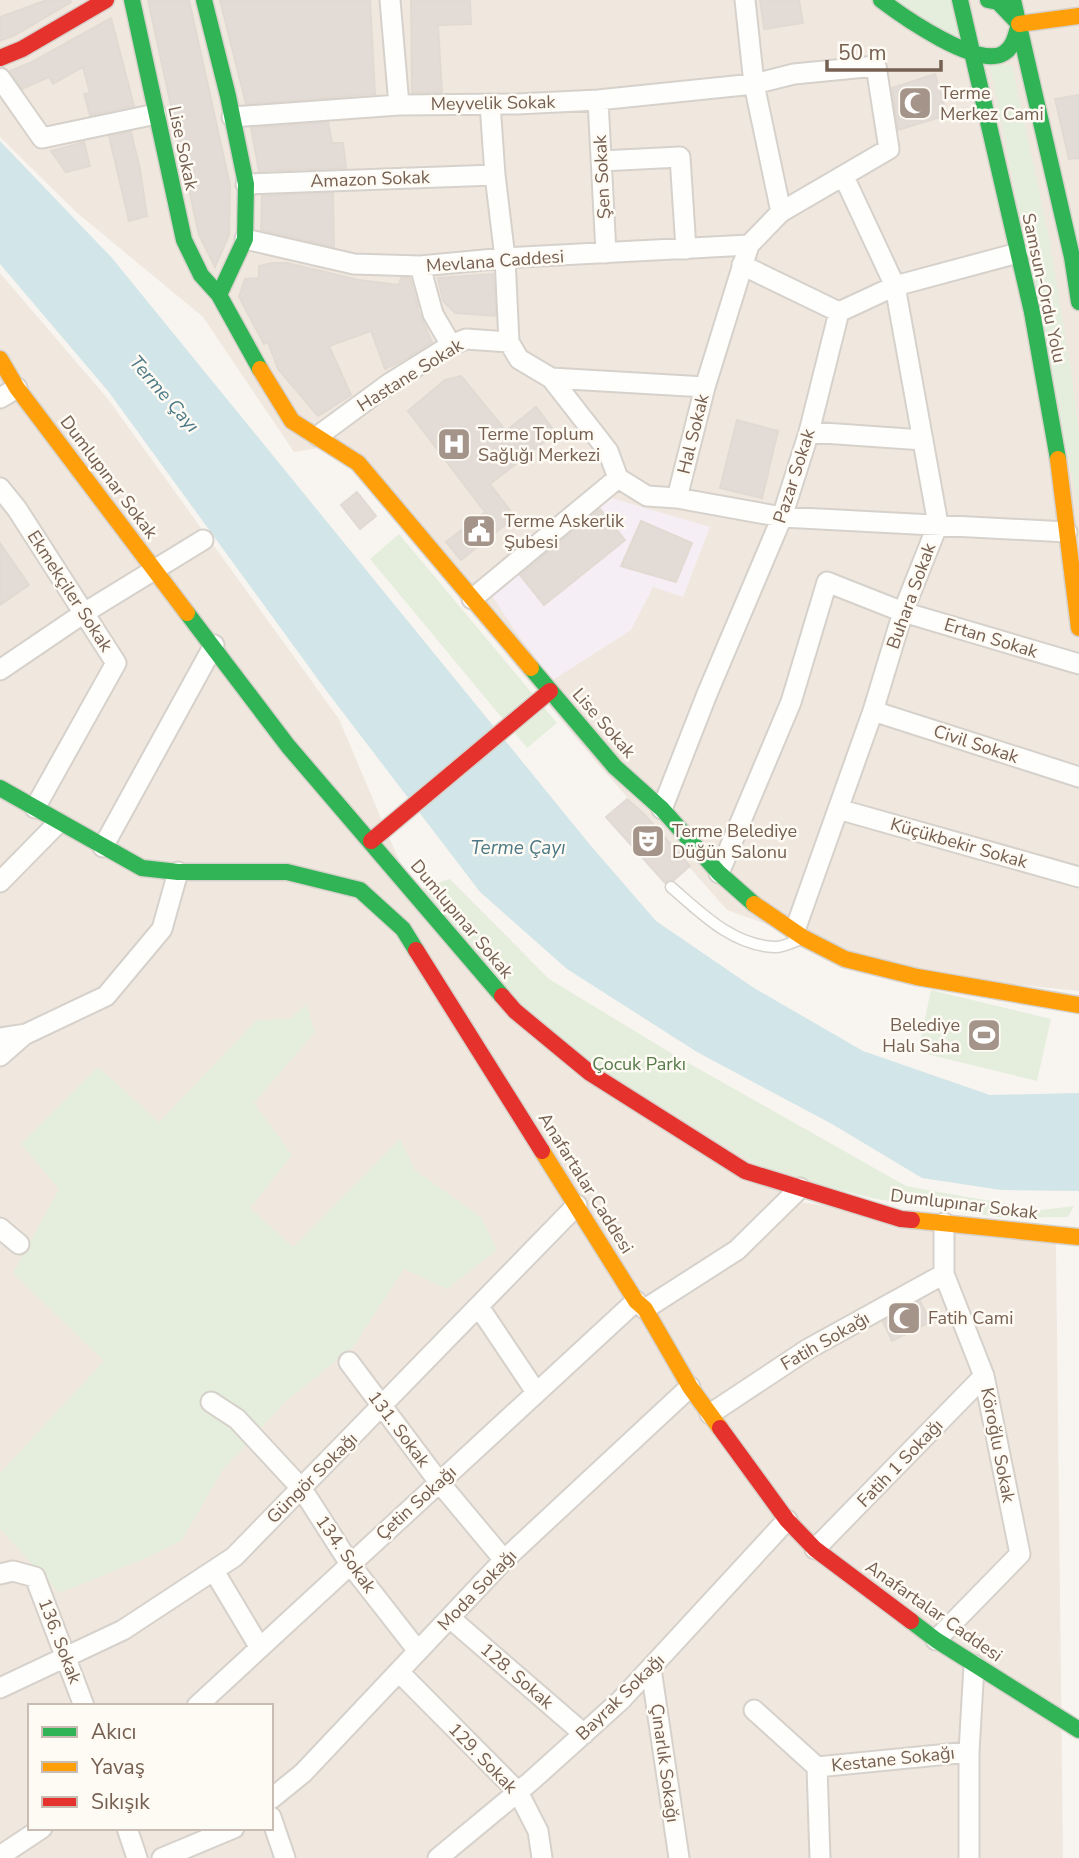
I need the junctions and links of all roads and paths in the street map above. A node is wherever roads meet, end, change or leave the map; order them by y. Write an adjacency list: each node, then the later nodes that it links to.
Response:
1 (106, 0): 13 (main road)
2 (132, 0): 19 (main road, Lise Sokak)
3 (204, 0): 20 (main road)
4 (390, 0): 18 (street)
5 (745, 0): 15 (street)
6 (881, 0): 12 (main road)
7 (988, 0): 9 (main road); 11 (main road)
8 (1013, 0): 11 (main road, Samsun-Ordu Yolu)
9 (956, 1): 12 (main road, Samsun-Ordu Yolu)
10 (1079, 16): 11 (main road)
11 (1019, 24): 12 (main road); 36 (main road, Samsun-Ordu Yolu)
12 (972, 52): 30 (main road, Samsun-Ordu Yolu)
13 (0, 58)
14 (0, 78): 19 (street)
15 (754, 84): 16 (street, Meyvelik Sokak); 23 (street, Meyvelik Sokak); 25 (street)
16 (598, 100): 17 (street, Meyvelik Sokak); 21 (street, Şen Sokak)
17 (490, 104): 18 (street, Meyvelik Sokak); 22 (street)
18 (399, 105): 20 (street, Meyvelik Sokak)
19 (156, 114): 35 (main road, Lise Sokak)
20 (232, 117): 24 (main road)
21 (601, 161): 28 (street); 29 (street, Şen Sokak)
22 (495, 175): 24 (street, Amazon Sokak); 31 (street)
23 (844, 177): 25 (street, Hal Sokak); 34 (street, Buhara Sokak)
24 (246, 184): 26 (main road)
25 (781, 212): 27 (street, Hal Sokak)
26 (245, 239): 33 (street, Mevlana Caddesi); 35 (main road)
27 (749, 245): 28 (street, Mevlana Caddesi); 32 (street, Hal Sokak)
28 (686, 248): 29 (street, Mevlana Caddesi)
29 (606, 253): 31 (street, Mevlana Caddesi)
30 (1018, 253): 34 (street); 52 (main road, Samsun-Ordu Yolu)
31 (505, 258): 33 (street, Mevlana Caddesi); 38 (street)
32 (742, 265): 37 (street); 42 (street, Hal Sokak)
33 (420, 267): 39 (street)
34 (895, 286): 37 (street); 46 (street, Buhara Sokak)
35 (219, 295): 45 (main road, Lise Sokak)
36 (1079, 302)
37 (839, 312): 44 (street, Pazar Sokak)
38 (509, 342): 39 (street, Hastane Sokak); 41 (street)
39 (452, 345): 45 (street, Hastane Sokak)
40 (0, 359): 43 (main road, Dumlupınar Sokak)
41 (551, 378): 42 (street); 47 (street)
42 (705, 387): 49 (street, Hal Sokak)
43 (8, 393): 54 (main road, Dumlupınar Sokak)
44 (810, 432): 46 (street); 50 (street, Pazar Sokak)
45 (318, 436): 55 (main road, Lise Sokak)
46 (923, 440): 51 (street, Buhara Sokak)
47 (618, 478): 49 (street); 55 (street)
48 (0, 488): 57 (street, Ekmekçiler Sokak)
49 (677, 498): 50 (street, Hal Sokak)
50 (782, 517): 51 (street, Hal Sokak); 67 (street, Pazar Sokak)
51 (938, 524): 52 (street, Hal Sokak); 56 (street, Buhara Sokak)
52 (1067, 532): 58 (main road, Samsun-Ordu Yolu)
53 (202, 540): 54 (street)
54 (155, 571): 57 (street); 59 (main road, Dumlupınar Sokak)
55 (472, 599): 62 (main road, Lise Sokak)
56 (903, 612): 60 (street, Ertan Sokak); 63 (street, Buhara Sokak); 73 (street, Ertan Sokak)
57 (85, 613): 61 (street); 66 (street, Ekmekçiler Sokak)
58 (1079, 628)
59 (214, 645): 70 (main road, Dumlupınar Sokak); 71 (street)
60 (1079, 664)
61 (0, 670)
62 (551, 691): 67 (main road, Lise Sokak); 70 (main road)
63 (873, 711): 64 (street, Civil Sokak); 68 (street, Buhara Sokak)
64 (1079, 777)
65 (0, 788): 66 (main road, Anafartalar Caddesi)
66 (35, 808): 69 (main road, Anafartalar Caddesi)
67 (662, 809): 73 (main road, Lise Sokak)
68 (838, 809): 75 (street, Küçükbekir Sokak); 79 (street, Buhara Sokak)
69 (58, 823): 71 (main road, Anafartalar Caddesi); 76 (street)
70 (371, 841): 74 (main road, Dumlupınar Sokak)
71 (103, 847): 72 (main road, Anafartalar Caddesi)
72 (178, 872): 78 (main road, Anafartalar Caddesi); 81 (street)
73 (719, 873): 79 (main road, Lise Sokak)
74 (401, 876): 78 (main road); 84 (main road, Dumlupınar Sokak)
75 (1079, 877)
76 (0, 882)
77 (671, 887): 79 (lane)
78 (360, 890): 85 (main road, Anafartalar Caddesi)
79 (800, 934): 80 (main road, Lise Sokak)
80 (1079, 1004)
81 (26, 1034): 82 (street); 83 (street)
82 (0, 1038)
83 (0, 1056)
84 (800, 1188): 86 (main road, Dumlupınar Sokak); 91 (street, Çetin Sokağı)
85 (578, 1205): 91 (main road, Anafartalar Caddesi); 92 (street, Güngör Sokağı)
86 (944, 1223): 88 (main road, Dumlupınar Sokak); 90 (street, Köroğlu Sokak)
87 (0, 1228): 89 (street)
88 (1079, 1237)
89 (19, 1244)
90 (944, 1274): 94 (street, Köroğlu Sokak); 99 (street, Fatih Sokağı)
91 (641, 1305): 95 (main road, Anafartalar Caddesi); 96 (street, Çetin Sokağı)
92 (480, 1307): 96 (street); 98 (street, Güngör Sokağı)
93 (349, 1362): 98 (street, 131. Sokak)
94 (984, 1376): 103 (street, Fatih 1 Sokağı); 109 (street, Köroğlu Sokak)
95 (690, 1387): 99 (main road, Anafartalar Caddesi); 104 (street, Moda Sokağı)
96 (536, 1392): 100 (street, Çetin Sokağı)
97 (211, 1402): 101 (street, 134. Sokak)
98 (383, 1406): 100 (street, 131. Sokak); 101 (street, Güngör Sokağı)
99 (710, 1414): 102 (main road, Anafartalar Caddesi)
100 (439, 1482): 104 (street, 131. Sokak); 105 (street, Çetin Sokağı)
101 (302, 1489): 105 (street, 134. Sokak); 106 (street, Güngör Sokağı)
102 (787, 1520): 103 (main road, Anafartalar Caddesi); 114 (street, Bayrak Sokağı)
103 (815, 1549): 109 (main road, Anafartalar Caddesi)
104 (504, 1560): 108 (street, Moda Sokağı)
105 (350, 1564): 110 (street, Çetin Sokağı); 111 (street, 134. Sokak)
106 (214, 1571): 110 (street); 112 (street, Güngör Sokağı)
107 (0, 1574): 112 (street, 136. Sokak)
108 (450, 1618): 111 (street, Moda Sokağı); 122 (street, 128. Sokak)
109 (936, 1640): 113 (main road, Anafartalar Caddesi)
110 (260, 1648): 117 (street, Çetin Sokağı)
111 (418, 1651): 115 (street, Moda Sokağı)
112 (66, 1657): 116 (street, Güngör Sokağı); 118 (street, 136. Sokak)
113 (974, 1665): 121 (main road, Anafartalar Caddesi); 123 (street)
114 (651, 1669): 122 (street, Bayrak Sokağı); 137 (street, Çınarlık Sokağı)
115 (399, 1672): 125 (street, 129. Sokak); 126 (street, Moda Sokağı)
116 (0, 1688)
117 (221, 1697): 119 (street, Çetin Sokağı)
118 (83, 1704)
119 (202, 1704)
120 (754, 1710): 124 (street, Kestane Sokağı)
121 (1079, 1730)
122 (584, 1734): 125 (street, Bayrak Sokağı)
123 (970, 1752): 124 (street, Kestane Sokağı); 139 (street)
124 (817, 1767): 138 (street)
125 (517, 1792): 135 (street, Bayrak Sokağı); 136 (street, 129. Sokak)
126 (273, 1797)
127 (273, 1823): 134 (street)
128 (39, 1830): 131 (street)
129 (128, 1830): 132 (street)
130 (229, 1830): 133 (street)
131 (0, 1856)
132 (138, 1858)
133 (162, 1858)
134 (285, 1858)
135 (438, 1858)
136 (542, 1858)
137 (679, 1858)
138 (820, 1858)
139 (970, 1858)

